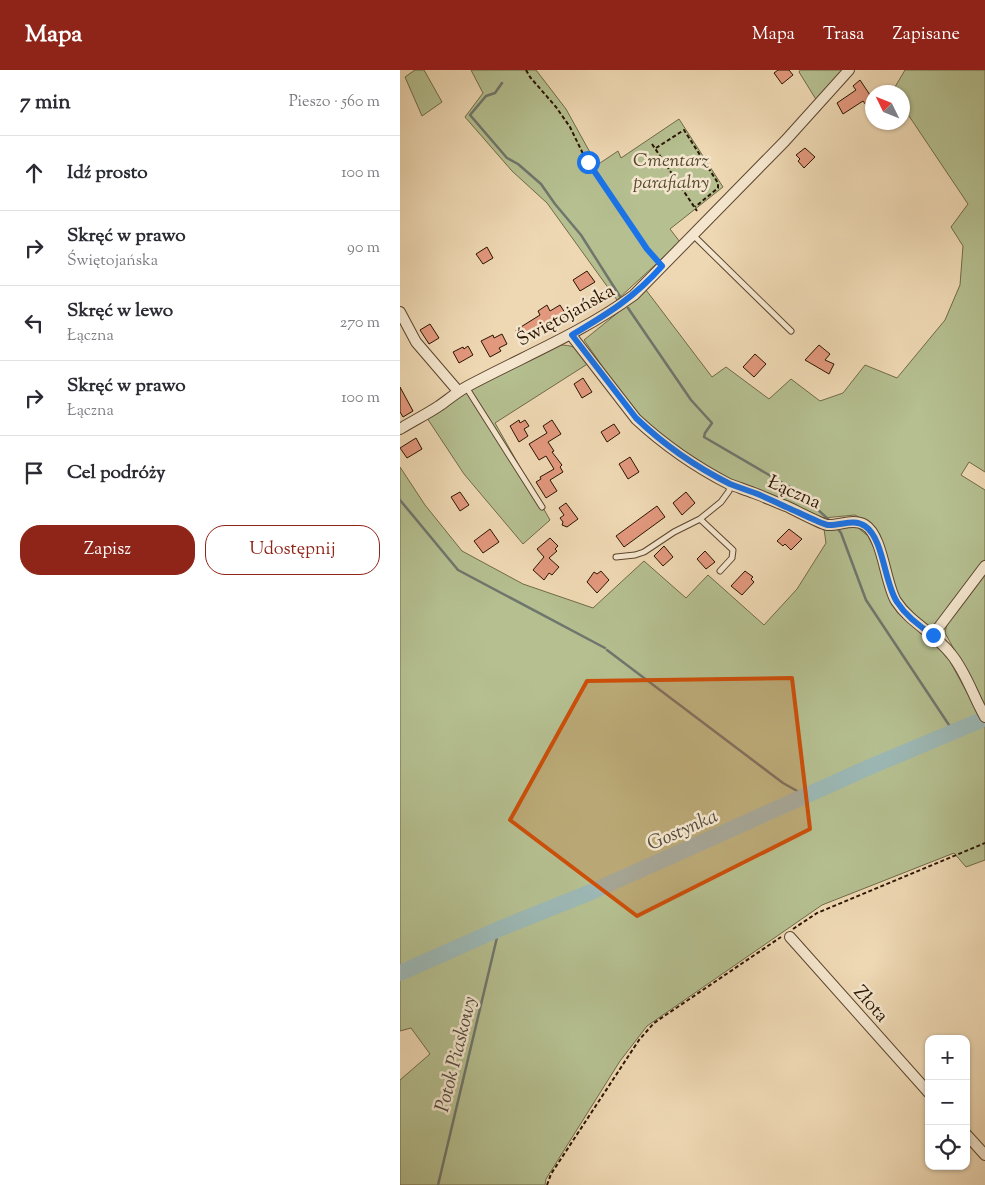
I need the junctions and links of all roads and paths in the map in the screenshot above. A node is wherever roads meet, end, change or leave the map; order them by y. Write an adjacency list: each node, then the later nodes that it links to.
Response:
1 (526, 70): 8 (path)
2 (849, 70): 7 (street, Świętojańska)
3 (652, 144): 4 (path)
4 (656, 148): 5 (path); 5 (path)
5 (695, 207): 6 (path)
6 (697, 211)
7 (693, 235): 8 (street, Świętojańska); 10 (lane)
8 (662, 266): 11 (street, Świętojańska)
9 (400, 312): 12 (street)
10 (791, 331)
11 (572, 335): 12 (street, Świętojańska); 14 (street, Łączna)
12 (462, 389): 13 (street, Świętojańska); 15 (lane)
13 (400, 429)
14 (730, 484): 16 (lane); 20 (street, Łączna)
15 (542, 507)
16 (700, 519): 17 (lane); 19 (lane)
17 (616, 556)
18 (985, 566): 20 (street)
19 (720, 571)
20 (933, 635): 21 (street, Łączna)
21 (985, 717)
22 (985, 843): 27 (path)
23 (790, 937): 24 (street, Złota)
24 (925, 1088)
25 (970, 1138): 26 (street)
26 (985, 1155)
27 (547, 1185)

